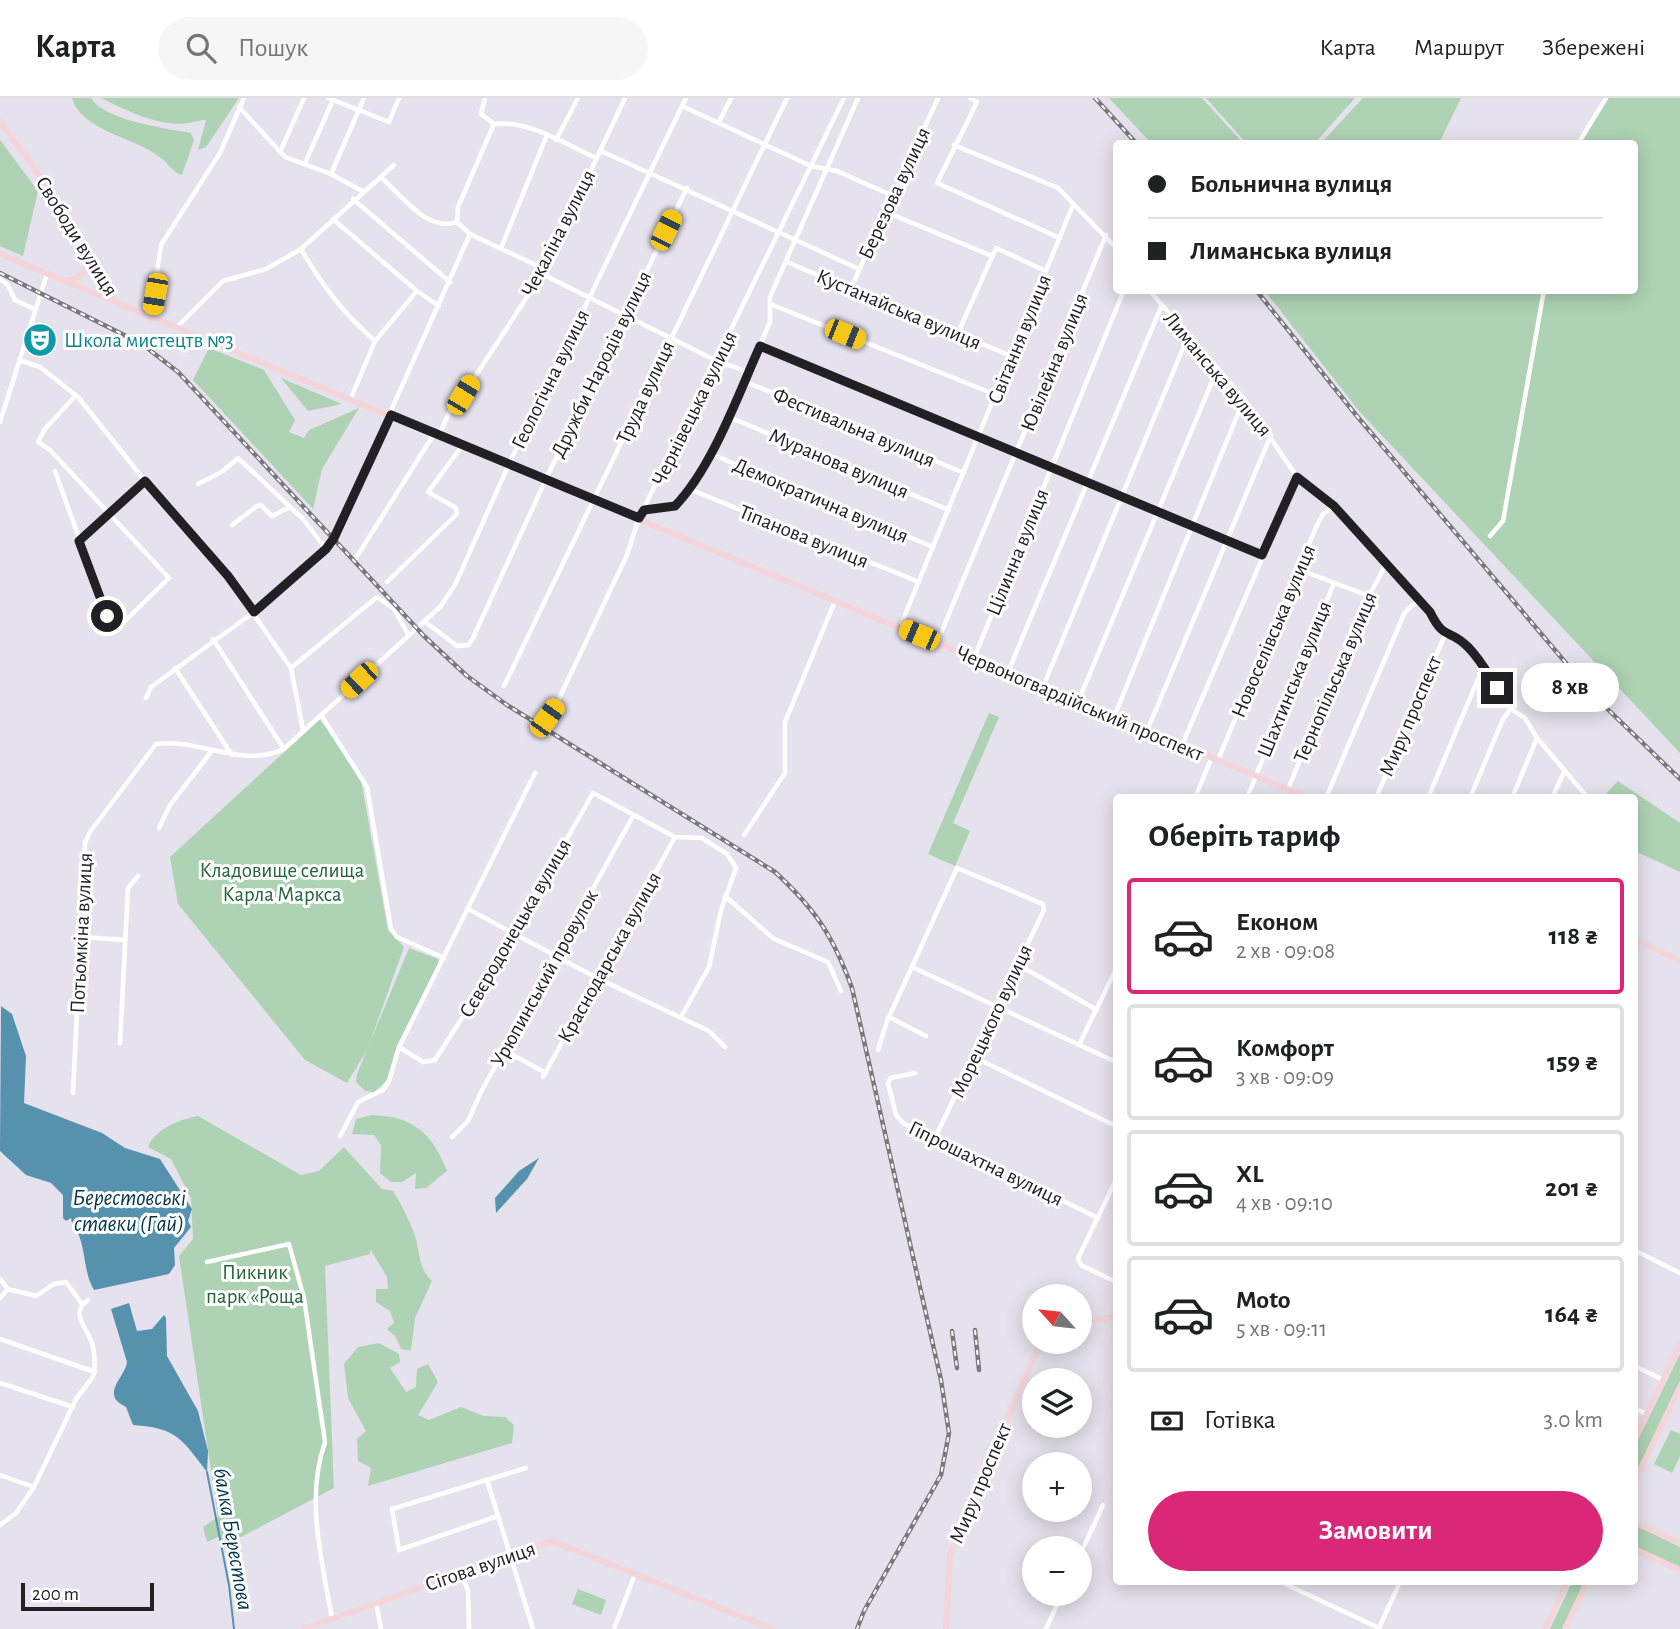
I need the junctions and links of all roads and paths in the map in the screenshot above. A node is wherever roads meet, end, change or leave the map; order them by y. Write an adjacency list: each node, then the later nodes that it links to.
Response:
1 (244, 98): 18 (street)
2 (304, 98): 29 (street)
3 (364, 98): 19 (street)
4 (399, 98): 19 (street)
5 (485, 98): 22 (street)
6 (578, 98): 24 (street)
7 (625, 98): 28 (street, Чекаліна вулиця)
8 (686, 98): 17 (street, Геологічна вулиця)
9 (731, 98): 21 (street)
10 (787, 98): 26 (street, Труда вулиця)
11 (844, 98): 33 (street, Чернівецька вулиця)
12 (858, 98): 34 (street)
13 (938, 98): 40 (street, Березова вулиця)
14 (970, 98): 27 (street)
15 (1606, 98): 25 (street)
16 (331, 99): 19 (street); 31 (street)
17 (682, 106): 21 (street); 35 (street, Геологічна вулиця)
18 (239, 107): 29 (street); 78 (street)
19 (359, 110): 36 (street)
20 (0, 122): 57 (main road, Свободи вулиця)
21 (719, 122): 26 (street)
22 (494, 124): 23 (street); 46 (street)
23 (547, 135): 24 (street); 53 (street)
24 (556, 140): 30 (street)
25 (1580, 140)
26 (764, 143): 33 (street); 43 (street, Труда вулиця)
27 (954, 145): 42 (street); 50 (street)
28 (601, 150): 30 (street, Чекаліна вулиця); 35 (street)
29 (280, 152): 31 (street)
30 (596, 158): 61 (street, Чекаліна вулиця)
31 (304, 163): 36 (street)
32 (394, 165): 37 (street)
33 (811, 166): 34 (street); 47 (street, Чернівецька вулиця)
34 (828, 170): 40 (street); 51 (street)
35 (651, 173): 38 (street); 71 (street, Геологічна вулиця)
36 (331, 174): 39 (street)
37 (381, 177): 39 (street); 46 (street)
38 (687, 188): 43 (street); 77 (street, Дружби Народів вулиця)
39 (362, 191): 41 (street)
40 (893, 196): 44 (street, Березова вулиця)
41 (353, 200): 45 (street); 65 (street)
42 (1073, 205): 49 (street); 50 (street, Світання вулиця)
43 (733, 209): 47 (street); 82 (street, Труда вулиця)
44 (886, 212): 56 (street); 59 (street, Березова вулиця)
45 (334, 219): 54 (street); 67 (street)
46 (457, 222): 48 (street)
47 (778, 233): 51 (street); 87 (street, Чернівецька вулиця)
48 (470, 234): 53 (street); 65 (street)
49 (1106, 235): 52 (street); 102 (street, Ювілейна вулиця)
50 (1060, 238): 60 (street, Світання вулиця)
51 (796, 242): 58 (street); 59 (street)
52 (1113, 244)
53 (500, 248): 61 (street)
54 (301, 249): 79 (street); 83 (street)
55 (0, 254): 62 (main road)
56 (992, 256): 60 (street); 80 (street)
57 (88, 258): 64 (main road); 72 (main road, Свободи вулиця)
58 (787, 262): 66 (street, Кустанайська вулиця); 73 (street)
59 (859, 269): 66 (street, Березова вулиця)
60 (1046, 271): 85 (street, Світання вулиця)
61 (543, 272): 71 (street); 98 (street, Чекаліна вулиця)
62 (47, 274): 64 (main road); 76 (street)
63 (0, 279): 76 (street)
64 (62, 280): 72 (main road)
65 (450, 282): 74 (street)
66 (851, 288): 80 (street, Кустанайська вулиця)
67 (417, 291): 74 (street); 83 (street)
68 (1122, 294): 105 (street, Цілинна вулиця)
69 (1152, 294): 75 (street, Лиманська вулиця)
70 (1543, 294): 126 (street)
71 (590, 298): 77 (street); 104 (street, Геологічна вулиця)
72 (114, 301): 78 (main road, Свободи вулиця)
73 (769, 304): 84 (street); 92 (street)
74 (439, 306): 95 (street)
75 (1161, 307): 81 (street, Лиманська вулиця); 111 (street)
76 (34, 309): 86 (street)
77 (624, 315): 82 (street); 109 (street, Дружби Народів вулиця)
78 (151, 316): 79 (main road, Свободи вулиця)
79 (177, 327): 93 (main road, Свободи вулиця)
80 (958, 334): 85 (street, Кустанайська вулиця)
81 (1188, 336): 88 (street, Лиманська вулиця); 114 (street)
82 (670, 337): 87 (street); 115 (street, Труда вулиця)
83 (375, 341): 93 (street)
84 (760, 346): 89 (street); 100 (street)
85 (1011, 356): 92 (street, Світання вулиця)
86 (19, 360): 91 (street); 97 (street)
87 (717, 360): 89 (street); 118 (street, Чернівецька вулиця)
88 (1217, 370): 94 (street, Лиманська вулиця); 120 (street)
89 (748, 372): 90 (street)
90 (744, 381): 96 (street); 107 (street, Фестивальна вулиця)
91 (76, 395): 110 (street); 121 (street)
92 (996, 395): 100 (street, Світання вулиця)
93 (351, 398): 95 (main road, Свободи вулиця)
94 (1244, 399): 99 (street, Лиманська вулиця); 124 (street)
95 (391, 415): 98 (main road, Свободи вулиця); 130 (street)
96 (729, 417): 103 (street); 119 (street, Муранова вулиця)
97 (0, 422)
98 (437, 434): 101 (main road, Свободи вулиця); 132 (street, Чекаліна вулиця)
99 (1271, 435): 108 (street, Лиманська вулиця); 127 (street)
100 (979, 437): 102 (street); 107 (street, Світання вулиця)
101 (463, 445): 104 (main road, Свободи вулиця); 135 (street)
102 (1017, 452): 105 (street); 147 (street, Ювілейна вулиця)
103 (709, 453): 113 (street); 129 (street, Демократична вулиця)
104 (509, 464): 109 (main road, Свободи вулиця); 142 (street, Геологічна вулиця)
105 (1052, 467): 111 (street); 148 (street, Цілинна вулиця)
106 (55, 471): 128 (street)
107 (964, 473): 119 (street, Світання вулиця)
108 (1297, 477): 116 (street, Лиманська вулиця); 131 (street)
109 (546, 479): 115 (main road, Свободи вулиця); 142 (street, Дружби Народів вулиця)
110 (145, 481): 121 (street); 141 (street)
111 (1087, 481): 114 (street); 152 (street)
112 (198, 484): 117 (street)
113 (690, 489): 118 (street); 136 (street, Тіпанова вулиця)
114 (1121, 496): 120 (street); 154 (street)
115 (594, 501): 122 (main road, Свободи вулиця); 153 (street, Труда вулиця)
116 (1334, 506): 133 (street, Лиманська вулиця); 134 (street, Новоселівська вулиця)
117 (288, 508): 123 (street); 130 (street)
118 (644, 510): 122 (street, Чернівецька вулиця)
119 (949, 510): 129 (street, Світання вулиця)
120 (1157, 510): 124 (street); 156 (street)
121 (111, 515): 128 (street); 128 (street)
122 (639, 518): 125 (main road, Свободи вулиця); 160 (street, Чернівецька вулиця)
123 (232, 525)
124 (1193, 525): 127 (street); 159 (street)
125 (658, 527): 139 (main road, Червоногвардійський проспект)
126 (1490, 536)
127 (1227, 539): 131 (street); 162 (street)
128 (79, 541)
129 (933, 547): 136 (street, Світання вулиця)
130 (326, 549): 141 (street)
131 (1262, 555): 164 (street)
132 (356, 558)
133 (1385, 566): 138 (street, Тернопільська вулиця); 140 (street, Лиманська вулиця)
134 (1298, 569): 137 (street); 168 (street, Новоселівська вулиця)
135 (387, 582)
136 (919, 582): 143 (street, Світання вулиця)
137 (1334, 583): 138 (street); 171 (street, Шахтинська вулиця)
138 (1369, 596): 172 (street, Тернопільська вулиця)
139 (836, 601): 143 (main road, Червоногвардійський проспект); 185 (street)
140 (1420, 603): 145 (street, Лиманська вулиця); 176 (street)
141 (254, 612): 146 (street); 151 (street)
142 (424, 621): 144 (street, Геологічна вулиця)
143 (900, 627): 147 (main road, Червоногвардійський проспект)
144 (408, 634): 151 (street); 158 (street, Геологічна вулиця)
145 (1445, 635): 149 (street, Лиманська вулиця); 177 (street, Миру проспект)
146 (213, 639): 150 (street); 165 (street)
147 (937, 643): 148 (main road, Червоногвардійський проспект)
148 (974, 658): 152 (main road, Червоногвардійський проспект)
149 (1483, 666): 157 (street, Лиманська вулиця); 178 (street)
150 (175, 668): 155 (street); 167 (street)
151 (291, 668): 161 (street)
152 (1008, 673): 154 (main road, Червоногвардійський проспект)
153 (503, 686)
154 (1043, 687): 156 (main road, Червоногвардійський проспект)
155 (146, 698)
156 (1078, 702): 159 (main road, Червоногвардійський проспект)
157 (1511, 709): 163 (street, Лиманська вулиця); 179 (street)
158 (321, 715): 161 (street, Геологічна вулиця); 195 (street)
159 (1114, 717): 162 (main road, Червоногвардійський проспект)
160 (547, 718)
161 (304, 731): 165 (street)
162 (1147, 731): 164 (main road, Червоногвардійський проспект)
163 (1537, 738): 169 (street, Лиманська вулиця); 180 (street)
164 (1182, 745): 168 (main road, Червоногвардійський проспект)
165 (284, 749): 167 (street, Потьомкіна вулиця)
166 (211, 752): 167 (street, Потьомкіна вулиця); 184 (street); 191 (street, Потьомкіна вулиця)
167 (233, 755)
168 (1215, 759): 171 (main road, Червоногвардійський проспект); 173 (street, Новоселівська вулиця)
169 (1564, 772): 181 (street); 182 (street, Лиманська вулиця)
170 (535, 773): 189 (street)
171 (1256, 776): 172 (main road, Червоногвардійський проспект); 174 (street, Шахтинська вулиця)
172 (1288, 789): 175 (main road, Червоногвардійський проспект)
173 (1197, 794)
174 (1249, 794)
175 (1296, 794)
176 (1328, 794)
177 (1378, 794)
178 (1430, 794)
179 (1472, 794)
180 (1514, 794)
181 (1554, 794)
182 (1583, 794)
183 (633, 816): 186 (street); 190 (street, Сєвєродонецька вулиця); 194 (street, Урюпинський провулок)
184 (159, 828)
185 (744, 835)
186 (675, 837): 188 (street); 200 (street, Краснодарська вулиця)
187 (138, 876): 192 (street)
188 (725, 896): 201 (street); 204 (street)
189 (468, 909): 190 (street); 195 (street)
190 (513, 931): 194 (street); 209 (street, Сєвєродонецька вулиця)
191 (80, 937): 192 (street); 216 (street, Потьомкіна вулиця)
192 (125, 940): 207 (street)
193 (1638, 941): 196 (main road)
194 (556, 955): 200 (street); 211 (street, Урюпинський провулок)
195 (444, 958): 209 (street)
196 (1680, 961)
197 (1017, 964): 198 (street, Морецького вулиця); 202 (street, Морецького вулиця); 203 (street)
198 (912, 967): 202 (street); 205 (street)
199 (1113, 975): 203 (street)
200 (597, 978): 204 (street); 211 (street, Краснодарська вулиця)
201 (841, 991)
202 (998, 1007): 208 (street); 213 (street, Морецького вулиця)
203 (1097, 1010): 208 (street)
204 (681, 1017): 210 (street)
205 (889, 1017): 206 (street); 212 (street)
206 (926, 1036)
207 (120, 1043)
208 (1079, 1045): 214 (street)
209 (399, 1047): 218 (street)
210 (725, 1047)
211 (504, 1050): 219 (street, Урюпинський провулок)
212 (878, 1050)
213 (974, 1057): 217 (street); 220 (street, Морецького вулиця)
214 (1113, 1061)
215 (915, 1073): 220 (street, Гіпрошахтна вулиця)
216 (73, 1093)
217 (1113, 1125)
218 (340, 1136)
219 (452, 1137)
220 (935, 1138): 222 (street, Гіпрошахтна вулиця)
221 (1113, 1186): 222 (street)
222 (1098, 1218): 227 (street)
223 (1638, 1252): 225 (street)
224 (207, 1262): 268 (street)
225 (1680, 1273)
226 (0, 1279): 228 (street)
227 (1113, 1280)
228 (8, 1289): 229 (street); 231 (street)
229 (0, 1298)
230 (88, 1300): 231 (street)
231 (82, 1304): 238 (street)
232 (1113, 1318): 233 (main road)
233 (1092, 1320)
234 (0, 1339): 238 (street)
235 (1680, 1345): 239 (main road)
236 (1035, 1354): 275 (main road, Миру проспект)
237 (1638, 1368): 239 (street)
238 (95, 1372): 242 (street)
239 (1664, 1380): 244 (main road)
240 (0, 1383): 242 (street)
241 (1680, 1387): 248 (main road)
242 (73, 1407): 250 (street)
243 (1638, 1410): 244 (street)
244 (1647, 1414): 245 (main road)
245 (1638, 1433)
246 (526, 1468): 249 (street)
247 (0, 1475): 250 (street)
248 (1638, 1475)
249 (487, 1480): 252 (street); 252 (street)
250 (34, 1487): 254 (street)
251 (1103, 1505): 255 (street)
252 (498, 1516): 258 (street)
253 (1638, 1524): 256 (main road)
254 (0, 1525)
255 (1089, 1536)
256 (1680, 1543)
257 (1638, 1551): 259 (main road)
258 (510, 1555): 260 (main road, Сігова вулиця); 261 (main road, Сігова вулиця); 272 (street)
259 (1680, 1570)
260 (461, 1572): 266 (main road, Сігова вулиця); 271 (street)
261 (636, 1572): 273 (street); 274 (main road, Сігова вулиця)
262 (1287, 1585): 277 (street)
263 (1399, 1585): 277 (street)
264 (1566, 1585): 278 (main road)
265 (1586, 1585): 279 (main road)
266 (376, 1602): 268 (main road, Сігова вулиця); 270 (street)
267 (1057, 1606): 276 (street)
268 (332, 1619): 269 (main road, Сігова вулиця)
269 (303, 1629)
270 (381, 1629)
271 (469, 1629)
272 (534, 1629)
273 (614, 1629)
274 (773, 1629)
275 (946, 1629)
276 (1046, 1629)
277 (1378, 1629)
278 (1545, 1629)
279 (1565, 1629)

